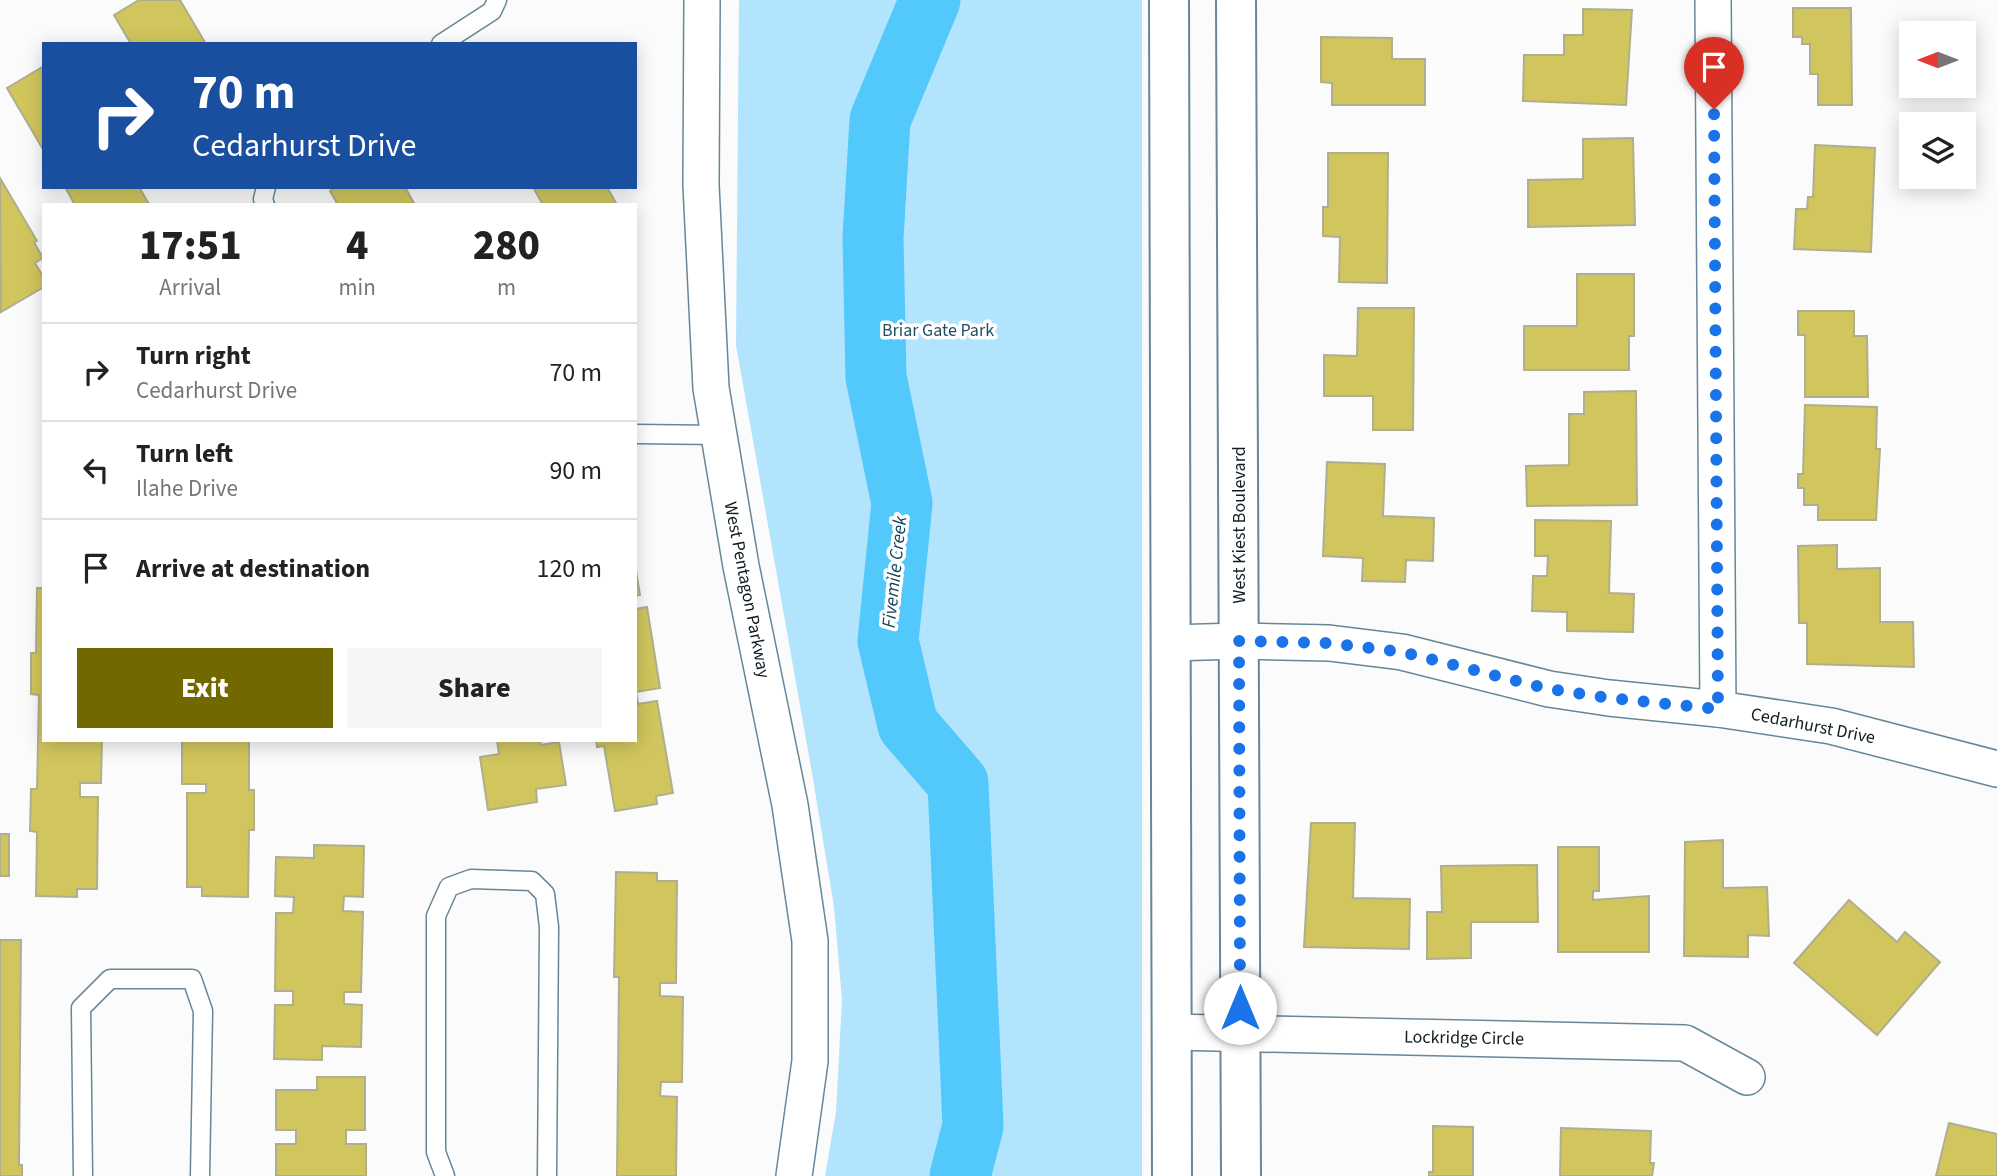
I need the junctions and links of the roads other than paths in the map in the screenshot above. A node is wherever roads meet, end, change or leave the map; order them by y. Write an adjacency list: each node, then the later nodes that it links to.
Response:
1 (498, 0): 6 (lane)
2 (702, 0): 8 (street, West Pentagon Parkway)
3 (1169, 0): 10 (main road)
4 (1236, 0): 9 (main road, West Kiest Boulevard)
5 (1713, 0): 11 (street)
6 (444, 42)
7 (637, 434): 8 (lane)
8 (719, 435): 20 (street, West Pentagon Parkway)
9 (1239, 641): 10 (street, Cedarhurst Drive); 11 (street, Cedarhurst Drive); 14 (main road, West Kiest Boulevard)
10 (1170, 643): 13 (main road)
11 (1718, 709): 12 (street, Cedarhurst Drive)
12 (1997, 769)
13 (1171, 1032): 14 (street, Lockridge Circle); 21 (main road)
14 (1240, 1034): 15 (street, Lockridge Circle); 22 (main road, West Kiest Boulevard)
15 (1747, 1077)
16 (83, 1176): 17 (lane)
17 (200, 1176)
18 (446, 1176): 19 (lane)
19 (547, 1176)
20 (794, 1176)
21 (1172, 1176)
22 (1241, 1176)

